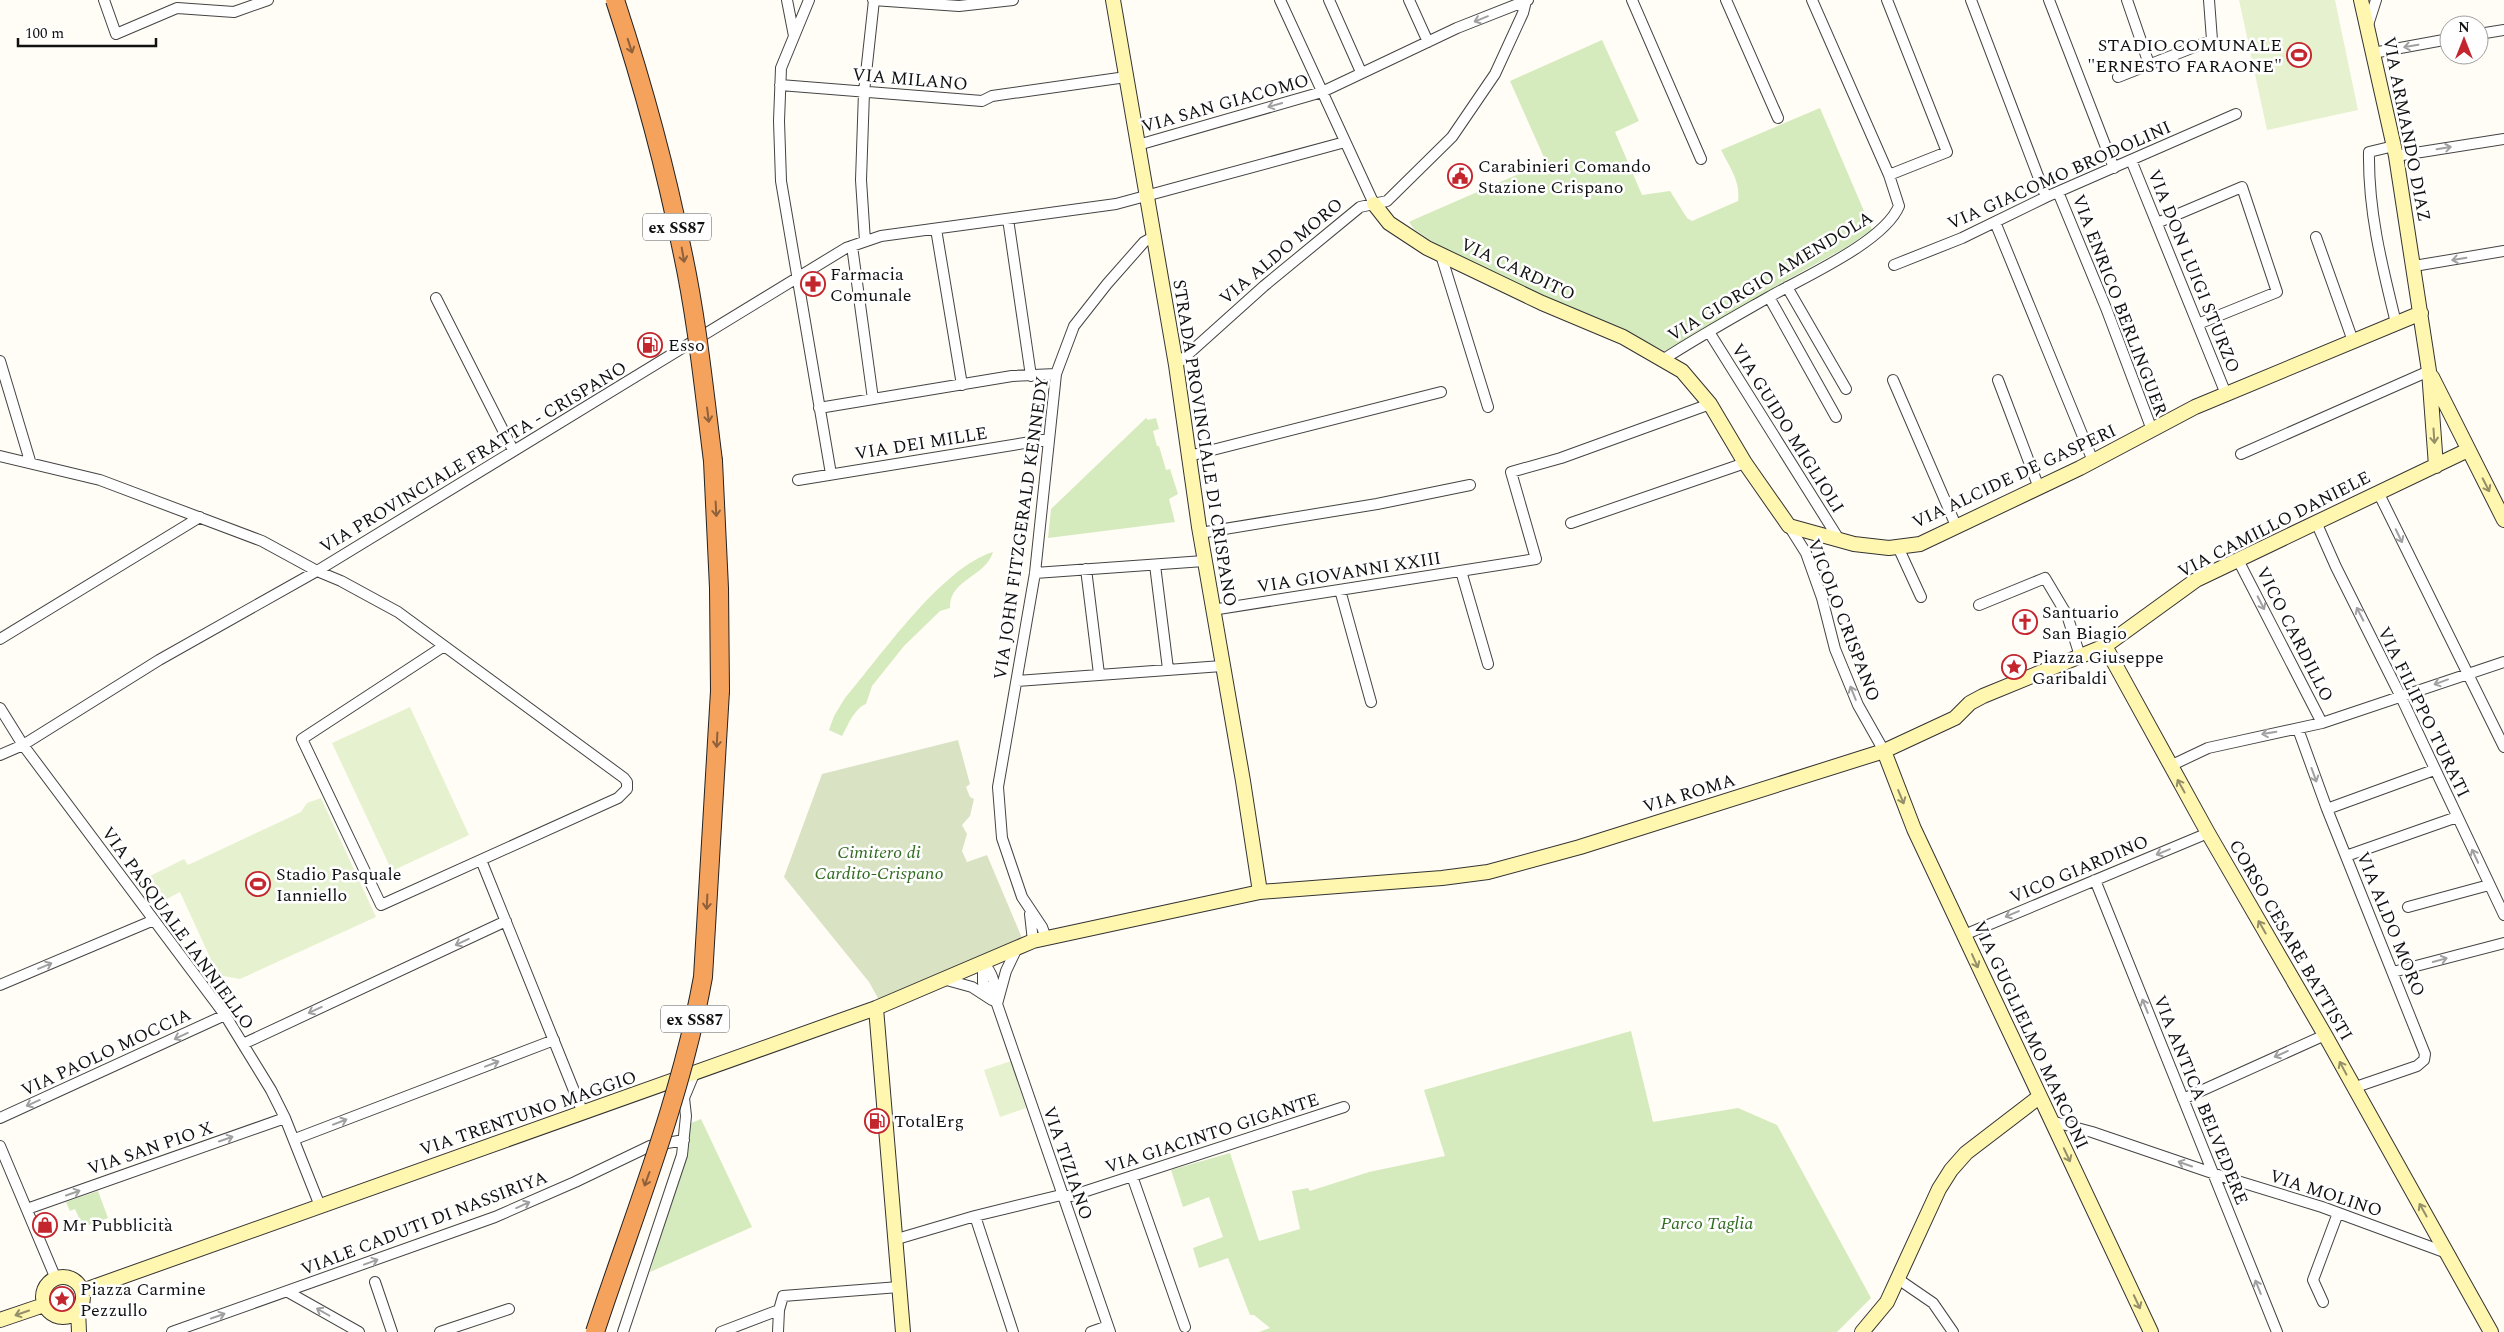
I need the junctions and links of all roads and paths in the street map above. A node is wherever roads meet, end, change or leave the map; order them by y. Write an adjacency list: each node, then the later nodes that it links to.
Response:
1 (104, 0): 24 (street)
2 (268, 0): 24 (street)
3 (615, 0): 220 (highway, ex SS87, one-way to 220, bridge)
4 (786, 0): 29 (street)
5 (809, 0): 29 (street)
6 (874, 0): 23 (street); 38 (street)
7 (1013, 0): 23 (street)
8 (1113, 0): 35 (street, STRADA PROVINCIALE DI CRISPANO)
9 (1280, 0): 39 (street)
10 (1330, 0): 34 (street)
11 (1409, 0): 31 (street)
12 (1527, 0): 25 (street, VIA SAN GIACOMO); 53 (street, VIA ALDO MORO)
13 (1632, 0): 46 (street)
14 (1726, 0): 41 (street)
15 (1812, 0): 49 (street, VIA GIORGIO AMENDOLA)
16 (1887, 0): 49 (street)
17 (1971, 0): 52 (street)
18 (2049, 0): 48 (street)
19 (2127, 0): 33 (street)
20 (2209, 0): 33 (street)
21 (2360, 0): 26 (street, VIA ARMANDO DIAZ)
22 (2376, 0): 26 (street)
23 (959, 3)
24 (189, 4)
25 (1508, 4): 31 (street, VIA SAN GIACOMO, one-way to 31)
26 (2367, 29): 32 (street, VIA ARMANDO DIAZ)
27 (2504, 30): 28 (street)
28 (2489, 32)
29 (794, 36): 37 (street)
30 (2439, 41): 32 (street, one-way to 32)
31 (1428, 42): 34 (street, VIA SAN GIACOMO)
32 (2373, 53): 45 (street, VIA ARMANDO DIAZ)
33 (2150, 64): 36 (street)
34 (1361, 72): 39 (street, VIA SAN GIACOMO)
35 (1126, 77): 38 (street, VIA MILANO); 44 (street, STRADA PROVINCIALE DI CRISPANO)
36 (2118, 77)
37 (780, 85): 38 (street, VIA MILANO); 66 (street)
38 (864, 92): 60 (street)
39 (1322, 92): 43 (street); 44 (street, VIA SAN GIACOMO, one-way to 44)
40 (2236, 114): 47 (street, VIA GIACOMO BRODOLINI)
41 (1778, 118)
42 (2504, 139): 45 (street, one-way to 42)
43 (1345, 142): 51 (street, VIA PROVINCIALE FRATTA - CRISPANO); 53 (street)
44 (1138, 145): 51 (street, STRADA PROVINCIALE DI CRISPANO)
45 (2395, 151): 65 (street, VIA ARMANDO DIAZ); 71 (street)
46 (1701, 159)
47 (2132, 160): 48 (street, VIA GIACOMO BRODOLINI); 56 (street, VIA DON LUIGI STURZO)
48 (2114, 168): 50 (street, VIA GIACOMO BRODOLINI)
49 (1888, 175): 67 (street, VIA GIORGIO AMENDOLA)
50 (2058, 192): 52 (street, VIA GIACOMO BRODOLINI); 94 (street, VIA ENRICO BERLINGUER)
51 (1146, 196): 54 (street, VIA PROVINCIALE FRATTA - CRISPANO); 58 (street, STRADA PROVINCIALE DI CRISPANO)
52 (2046, 197): 55 (street, VIA GIACOMO BRODOLINI)
53 (1374, 204): 63 (street, VIA CARDITO); 77 (street, VIA ALDO MORO)
54 (1008, 219): 57 (street, VIA PROVINCIALE FRATTA - CRISPANO); 80 (street)
55 (1995, 222): 64 (street, VIA GIACOMO BRODOLINI); 102 (street)
56 (2157, 223): 72 (street, VIA DON LUIGI STURZO); 72 (street)
57 (936, 229): 60 (street, VIA PROVINCIALE FRATTA - CRISPANO); 83 (street)
58 (1153, 237): 77 (street, STRADA PROVINCIALE DI CRISPANO); 79 (street, VIA JOHN FITZGERALD KENNEDY)
59 (2316, 238): 74 (street)
60 (865, 241): 61 (street, VIA PROVINCIALE FRATTA - CRISPANO)
61 (852, 246): 66 (street, VIA PROVINCIALE FRATTA - CRISPANO); 87 (street)
62 (2504, 251): 65 (street, one-way to 65)
63 (1441, 255): 75 (street, VIA CARDITO); 89 (street)
64 (1894, 265)
65 (2414, 266): 70 (street, VIA ARMANDO DIAZ)
66 (798, 276): 90 (street); 96 (street, VIA PROVINCIALE FRATTA - CRISPANO)
67 (1787, 287): 68 (street, VIA GIORGIO AMENDOLA); 84 (street)
68 (1769, 297): 73 (street, VIA GIORGIO AMENDOLA); 93 (street)
69 (436, 298): 96 (street)
70 (2421, 313): 71 (street, VIA ALCIDE DE GASPERI); 78 (street, VIA ARMANDO DIAZ)
71 (2396, 323): 74 (street, VIA ALCIDE DE GASPERI)
72 (2198, 324): 86 (street, VIA DON LUIGI STURZO)
73 (1709, 332): 75 (street, VIA GIORGIO AMENDOLA); 117 (street, VIA GUIDO MIGLIOLI)
74 (2353, 341): 86 (street, VIA ALCIDE DE GASPERI)
75 (1660, 356): 88 (street)
76 (0, 361): 101 (street)
77 (1176, 365): 100 (street, STRADA PROVINCIALE DI CRISPANO)
78 (2429, 371): 91 (street); 92 (street, VIA ARMANDO DIAZ); 98 (street)
79 (1056, 374): 80 (street); 95 (street, VIA JOHN FITZGERALD KENNEDY)
80 (1031, 376): 83 (street)
81 (1894, 380): 115 (street)
82 (1998, 380): 108 (street)
83 (962, 385): 87 (street)
84 (1846, 389)
85 (1441, 392): 100 (street)
86 (2226, 394): 94 (street, VIA ALCIDE DE GASPERI)
87 (873, 399): 90 (street)
88 (1710, 404): 103 (street); 124 (street, VIA GIOVANNI XXIII)
89 (1488, 407)
90 (819, 408): 105 (street)
91 (2450, 412): 92 (street); 97 (street)
92 (2432, 414): 104 (street, VIA ARMANDO DIAZ, one-way to 104)
93 (1836, 416)
94 (2152, 430): 102 (street, VIA ALCIDE DE GASPERI)
95 (1049, 439): 105 (street, VIA DEI MILLE); 125 (street, VIA JOHN FITZGERALD KENNEDY)
96 (513, 450): 123 (street, VIA PROVINCIALE FRATTA - CRISPANO)
97 (2468, 450): 104 (street, VIA CAMILLO DANIELE); 111 (street, one-way to 111)
98 (2242, 454)
99 (0, 456): 101 (street)
100 (1189, 456): 116 (street, STRADA PROVINCIALE DI CRISPANO)
101 (30, 461): 110 (street)
102 (2093, 461): 108 (street, VIA ALCIDE DE GASPERI)
103 (1745, 463): 113 (street); 114 (street)
104 (2436, 466): 109 (street, VIA CAMILLO DANIELE)
105 (831, 474): 106 (street, VIA DEI MILLE)
106 (798, 480)
107 (1470, 485): 116 (street)
108 (2039, 488): 115 (street, VIA ALCIDE DE GASPERI)
109 (2378, 492): 112 (street, VIA CAMILLO DANIELE); 138 (street, one-way to 138)
110 (200, 517): 123 (street); 130 (street)
111 (2504, 520)
112 (2316, 522): 119 (street, VIA CAMILLO DANIELE); 141 (street, VIA FILIPPO TURATI, one-way to 112)
113 (1571, 523)
114 (1789, 526): 117 (street, VIA ALCIDE DE GASPERI); 148 (street, VICOLO CRISPANO, one-way to 114)
115 (1957, 528): 118 (street, VIA ALCIDE DE GASPERI)
116 (1200, 533): 120 (street, STRADA PROVINCIALE DI CRISPANO)
117 (1840, 541): 118 (street, VIA ALCIDE DE GASPERI)
118 (1898, 547): 127 (street)
119 (2238, 560): 132 (street, VIA CAMILLO DANIELE); 144 (street, VICO CARDILLO, one-way to 144)
120 (1204, 561): 121 (street); 129 (street, STRADA PROVINCIALE DI CRISPANO)
121 (1155, 565): 122 (street); 137 (street)
122 (1086, 570): 125 (street); 139 (street)
123 (317, 571): 131 (street); 146 (street, VIA PROVINCIALE FRATTA - CRISPANO)
124 (1461, 571): 126 (street, VIA GIOVANNI XXIII); 135 (street, VIA GIOVANNI XXIII)
125 (1035, 573): 140 (street, VIA JOHN FITZGERALD KENNEDY)
126 (1340, 590): 129 (street, VIA GIOVANNI XXIII); 142 (street)
127 (1921, 597)
128 (1979, 605): 133 (street)
129 (1212, 610): 136 (street, STRADA PROVINCIALE DI CRISPANO)
130 (0, 639)
131 (444, 646): 156 (street); 156 (street)
132 (2105, 646): 133 (street, VIA ROMA); 150 (street, CORSO CESARE BATTISTI)
133 (2080, 656): 148 (street, VIA ROMA)
134 (2504, 662): 138 (street)
135 (1488, 664)
136 (1222, 666): 137 (street); 159 (street, STRADA PROVINCIALE DI CRISPANO)
137 (1168, 669): 139 (street)
138 (2468, 672): 141 (street, one-way to 141); 147 (street)
139 (1099, 674): 140 (street)
140 (1017, 681): 165 (street, VIA JOHN FITZGERALD KENNEDY)
141 (2401, 697): 144 (street); 151 (street, VIA FILIPPO TURATI)
142 (1371, 702)
143 (0, 708): 146 (street, VIA PASQUALE IANNIELLO)
144 (2322, 723): 145 (street)
145 (2298, 729): 150 (street, one-way to 150); 152 (street, VIA ALDO MORO, one-way to 152)
146 (23, 745): 149 (street, VIA PROVINCIALE FRATTA - CRISPANO); 162 (street, VIA PASQUALE IANNIELLO)
147 (2504, 747)
148 (1884, 751): 159 (street, VIA ROMA); 164 (street, VIA GUGLIELMO MARCONI, one-way to 164)
149 (0, 755)
150 (2170, 766): 154 (street, CORSO CESARE BATTISTI, one-way to 150)
151 (2434, 770): 152 (street); 153 (street, VIA FILIPPO TURATI)
152 (2327, 809): 155 (street, VIA ALDO MORO)
153 (2457, 817): 155 (street); 158 (street, VIA FILIPPO TURATI, one-way to 153)
154 (2208, 833): 157 (street, VICO GIARDINO, one-way to 157); 175 (street, CORSO CESARE BATTISTI, one-way to 154)
155 (2346, 856): 169 (street, VIA ALDO MORO)
156 (481, 860): 163 (street)
157 (2095, 880): 164 (street, VICO GIARDINO, one-way to 164); 183 (street, VIA ANTICA BELVEDERE, one-way to 157)
158 (2489, 885): 160 (street); 161 (street, VIA FILIPPO TURATI)
159 (1260, 892): 165 (street, VIA ROMA)
160 (2408, 907)
161 (2504, 915)
162 (154, 920): 171 (street, one-way to 162); 174 (street, VIA PASQUALE IANNIELLO)
163 (506, 921): 176 (street); 177 (street, one-way to 177)
164 (1964, 935): 182 (street, VIA GUGLIELMO MARCONI, one-way to 182)
165 (1040, 939): 167 (street, VIA TRENTUNO MAGGIO)
166 (2504, 943): 169 (street, one-way to 166)
167 (1017, 948): 168 (street, VIA TRENTUNO MAGGIO); 172 (street)
168 (983, 962): 170 (street, VIA TRENTUNO MAGGIO); 172 (street, VIA TIZIANO)
169 (2393, 972): 180 (street, VIA ALDO MORO)
170 (943, 979): 172 (street); 173 (street, VIA TRENTUNO MAGGIO)
171 (0, 985)
172 (997, 1004): 194 (street, VIA TIZIANO)
173 (876, 1008): 178 (street, VIA TRENTUNO MAGGIO); 199 (street)
174 (225, 1015): 177 (street, VIA PASQUALE IANNIELLO); 186 (street, VIA PAOLO MOCCIA, one-way to 186)
175 (2325, 1035): 180 (street, CORSO CESARE BATTISTI, one-way to 175); 183 (street, one-way to 183)
176 (554, 1040): 185 (street); 189 (street, one-way to 176)
177 (243, 1044): 187 (street, VIA PASQUALE IANNIELLO)
178 (694, 1074): 179 (street, VIA TRENTUNO MAGGIO); 181 (street)
179 (664, 1084): 181 (street); 185 (street, VIA TRENTUNO MAGGIO)
180 (2353, 1088): 200 (street, CORSO CESARE BATTISTI, one-way to 180)
181 (684, 1098): 190 (street)
182 (2039, 1098): 188 (street, VIA GUGLIELMO MARCONI); 201 (street)
183 (2183, 1099): 192 (street, VIA ANTICA BELVEDERE)
184 (1344, 1107): 193 (street, VIA GIACINTO GIGANTE)
185 (583, 1113): 195 (street, VIA TRENTUNO MAGGIO)
186 (0, 1118)
187 (285, 1118): 189 (street, VIA PASQUALE IANNIELLO); 196 (street, VIA SAN PIO X, one-way to 187)
188 (2051, 1121): 192 (street, VIA MOLINO, one-way to 188); 229 (street, VIA GUGLIELMO MARCONI, one-way to 229)
189 (295, 1139): 195 (street, VIA PASQUALE IANNIELLO)
190 (684, 1140): 206 (street, VIALE CADUTI DI NASSIRIYA, one-way to 190); 221 (street)
191 (0, 1146): 196 (street)
192 (2213, 1174): 197 (street, VIA MOLINO); 230 (street, VIA ANTICA BELVEDERE, one-way to 192)
193 (1132, 1176): 194 (street, VIA GIACINTO GIGANTE); 213 (street)
194 (1061, 1195): 198 (street, VIA GIACINTO GIGANTE); 214 (street, VIA TIZIANO)
195 (320, 1206): 205 (street, VIA TRENTUNO MAGGIO)
196 (26, 1209): 202 (street)
197 (2338, 1212): 200 (street, VIA MOLINO); 207 (street)
198 (975, 1216): 199 (street, VIA GIACINTO GIGANTE); 225 (street)
199 (897, 1239): 204 (street)
200 (2446, 1252): 231 (street, CORSO CESARE BATTISTI)
201 (1898, 1278): 227 (street); 228 (street)
202 (56, 1279): 205 (street); 208 (street)
203 (375, 1282): 218 (street)
204 (899, 1287): 211 (street); 224 (street)
205 (82, 1291): 210 (street)
206 (288, 1292): 216 (street, VIALE CADUTI DI NASSIRIYA, one-way to 206); 217 (street, one-way to 206)
207 (2323, 1302)
208 (44, 1305): 210 (street); 212 (street, one-way to 212)
209 (509, 1309): 219 (street)
210 (78, 1310): 215 (street)
211 (779, 1310): 222 (street); 223 (street)
212 (0, 1320)
213 (1185, 1327)
214 (1109, 1329): 226 (street)
215 (79, 1332)
216 (172, 1332)
217 (359, 1332)
218 (392, 1332)
219 (440, 1332)
220 (595, 1332)
221 (623, 1332)
222 (720, 1332)
223 (778, 1332)
224 (903, 1332)
225 (1013, 1332)
226 (1091, 1332)
227 (1862, 1332)
228 (1953, 1332)
229 (2151, 1332)
230 (2277, 1332)
231 (2491, 1332)

